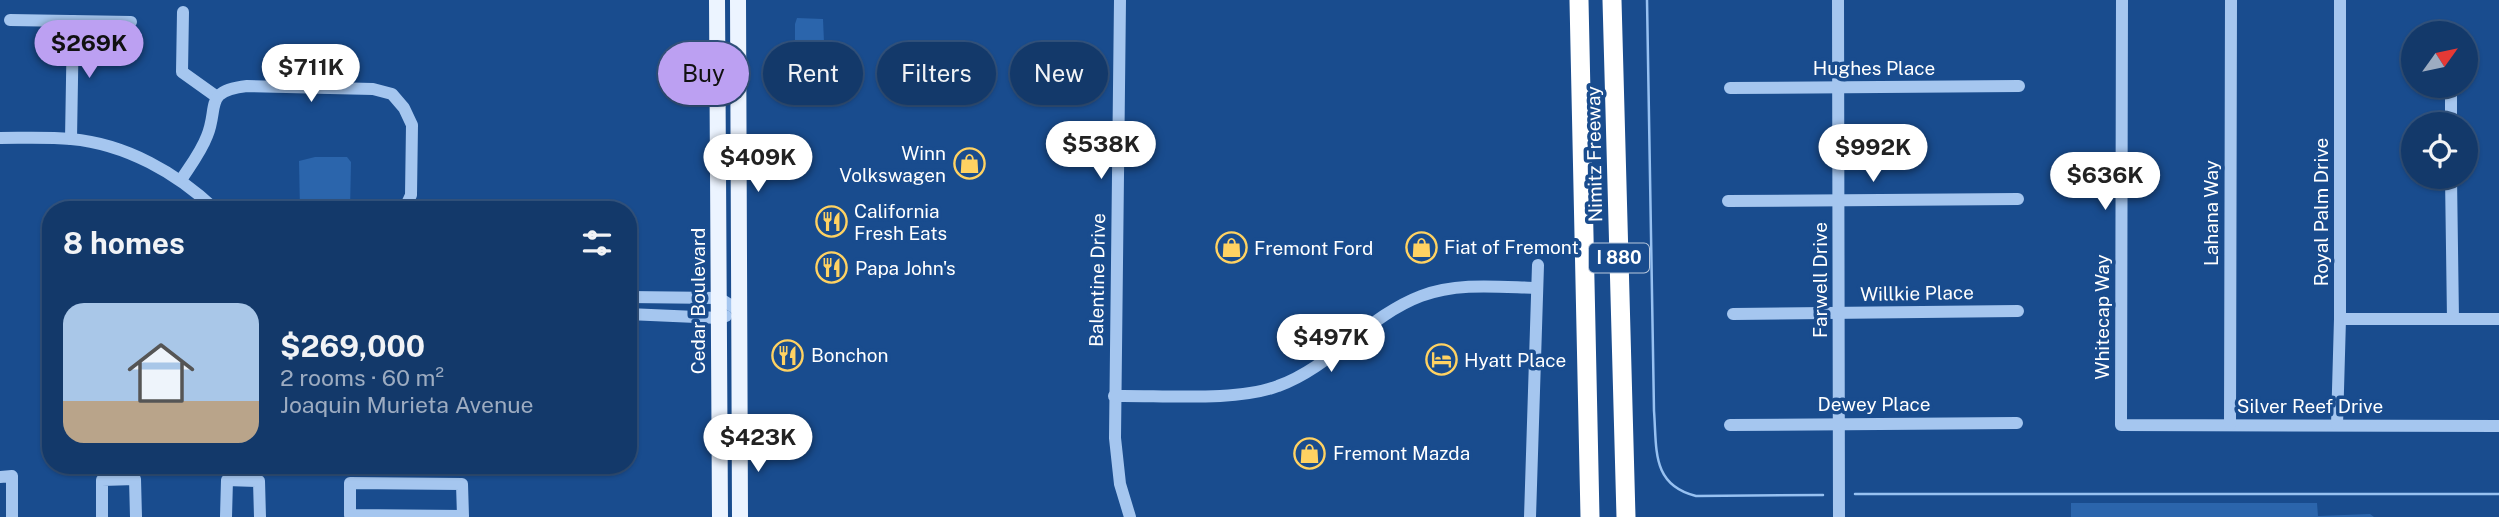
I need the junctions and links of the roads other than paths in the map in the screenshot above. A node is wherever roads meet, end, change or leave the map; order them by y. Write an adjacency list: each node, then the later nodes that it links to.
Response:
1 (718, 0): 30 (main road, Cedar Boulevard)
2 (738, 0): 31 (main road)
3 (1120, 0): 40 (street, Balentine Drive)
4 (1579, 0): 49 (highway, Nimitz Freeway / I 880)
5 (1612, 0): 62 (highway, Nimitz Freeway / I 880)
6 (1838, 0): 16 (street, Farwell Drive)
7 (2122, 0): 44 (street, Whitecap Way)
8 (2231, 0): 45 (street, Lahana Way)
9 (2340, 0): 37 (street, Royal Palm Drive)
10 (183, 12): 17 (street)
11 (10, 20): 12 (street)
12 (73, 21): 13 (street); 19 (street)
13 (131, 22)
14 (2019, 86): 16 (street, Hughes Place)
15 (1730, 88): 16 (street, Hughes Place)
16 (1838, 88): 26 (street, Farwell Drive)
17 (216, 97): 20 (street); 24 (street)
18 (0, 138): 19 (street)
19 (71, 139): 20 (street)
20 (181, 180): 23 (street)
21 (2451, 189): 38 (street)
22 (2018, 199): 26 (street)
23 (206, 201)
24 (408, 201)
25 (1728, 201): 26 (street)
26 (1839, 201): 33 (street, Farwell Drive)
27 (1538, 265): 28 (street)
28 (1537, 288): 40 (street); 59 (street)
29 (637, 297): 30 (street)
30 (719, 298): 31 (street); 36 (main road, Cedar Boulevard)
31 (740, 311): 36 (street); 57 (main road)
32 (2018, 311): 33 (street, Willkie Place)
33 (1839, 313): 35 (street, Willkie Place); 41 (street, Farwell Drive)
34 (637, 314): 36 (street)
35 (1732, 314)
36 (719, 318): 56 (main road, Cedar Boulevard)
37 (2340, 319): 38 (street); 46 (street, Royal Palm Drive)
38 (2453, 319): 39 (street)
39 (2499, 319)
40 (1114, 396): 58 (street, Balentine Drive)
41 (1839, 423): 42 (street, Dewey Place); 43 (street, Dewey Place); 63 (street, Farwell Drive)
42 (2017, 423)
43 (1730, 425)
44 (2121, 425): 45 (street, Silver Reef Drive)
45 (2231, 425): 46 (street, Silver Reef Drive)
46 (2337, 425): 47 (street, Silver Reef Drive)
47 (2499, 426)
48 (0, 477): 50 (street)
49 (1590, 493): 60 (highway); 61 (highway, Nimitz Freeway / I 880)
50 (12, 517)
51 (102, 517): 52 (street)
52 (136, 517)
53 (226, 517): 54 (street)
54 (260, 517)
55 (385, 517): 55 (street)
56 (720, 517)
57 (740, 517)
58 (1130, 517)
59 (1531, 517)
60 (1582, 517)
61 (1590, 517)
62 (1626, 517)
63 (1839, 517)

